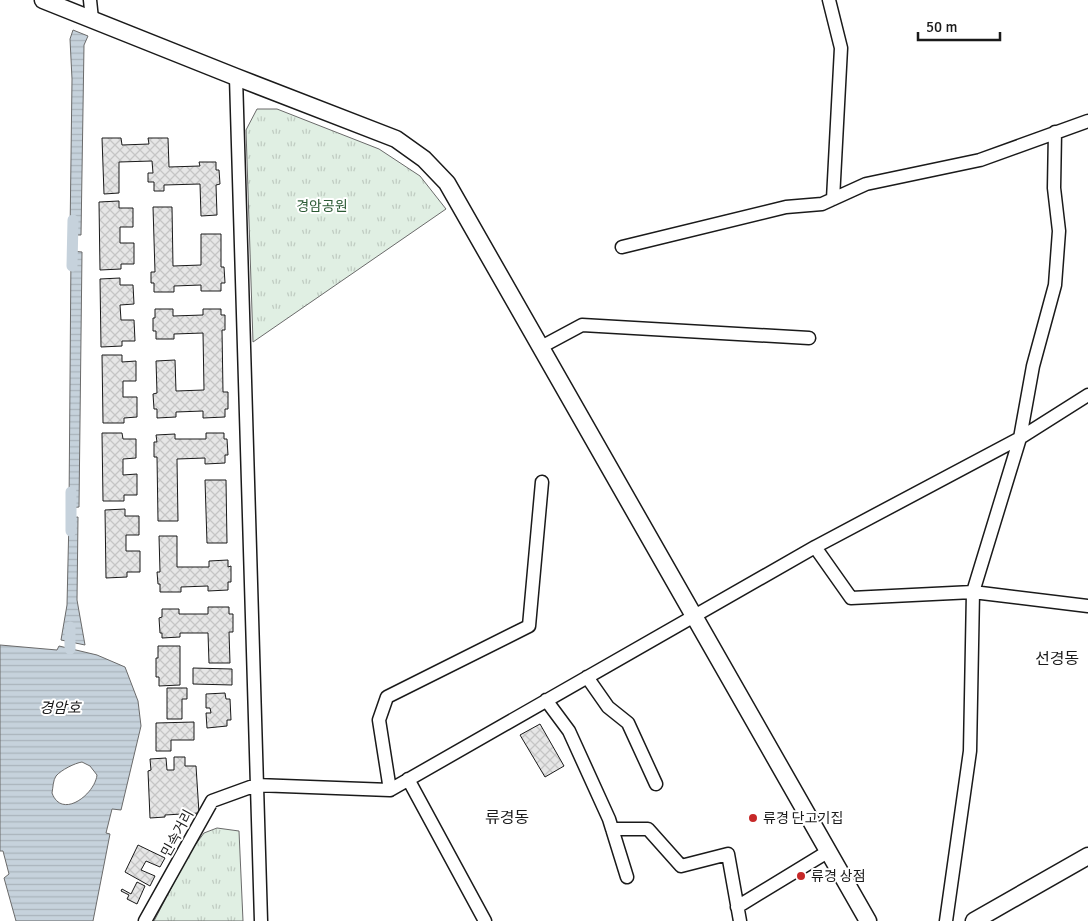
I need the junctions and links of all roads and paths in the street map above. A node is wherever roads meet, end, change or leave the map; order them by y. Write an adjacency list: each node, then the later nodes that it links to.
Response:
1 (43, 0): 4 (main road)
2 (90, 0): 4 (street)
3 (829, 0): 8 (street)
4 (92, 19): 5 (main road)
5 (236, 78): 11 (main road); 23 (street)
6 (1088, 121): 7 (street)
7 (1055, 132): 8 (street); 13 (street)
8 (833, 199): 9 (street)
9 (622, 247)
10 (809, 338): 11 (street)
11 (541, 347): 18 (main road)
12 (1088, 395): 13 (street)
13 (1020, 438): 15 (street); 16 (street)
14 (542, 482): 24 (street)
15 (815, 547): 16 (street); 18 (street)
16 (973, 592): 17 (street); 35 (street)
17 (1088, 606)
18 (695, 615): 19 (street); 26 (main road)
19 (587, 677): 20 (street); 22 (street)
20 (546, 700): 21 (street); 25 (street)
21 (408, 779): 24 (street); 32 (street)
22 (656, 784)
23 (256, 785): 24 (street); 30 (street, 민속거리); 31 (street)
24 (390, 790)
25 (612, 829): 28 (street); 29 (street)
26 (829, 851): 29 (street); 34 (main road)
27 (1088, 856): 36 (main road)
28 (627, 877)
29 (738, 907): 33 (street)
30 (146, 921)
31 (261, 921)
32 (485, 921)
33 (740, 921)
34 (868, 921)
35 (946, 921)
36 (974, 921)

